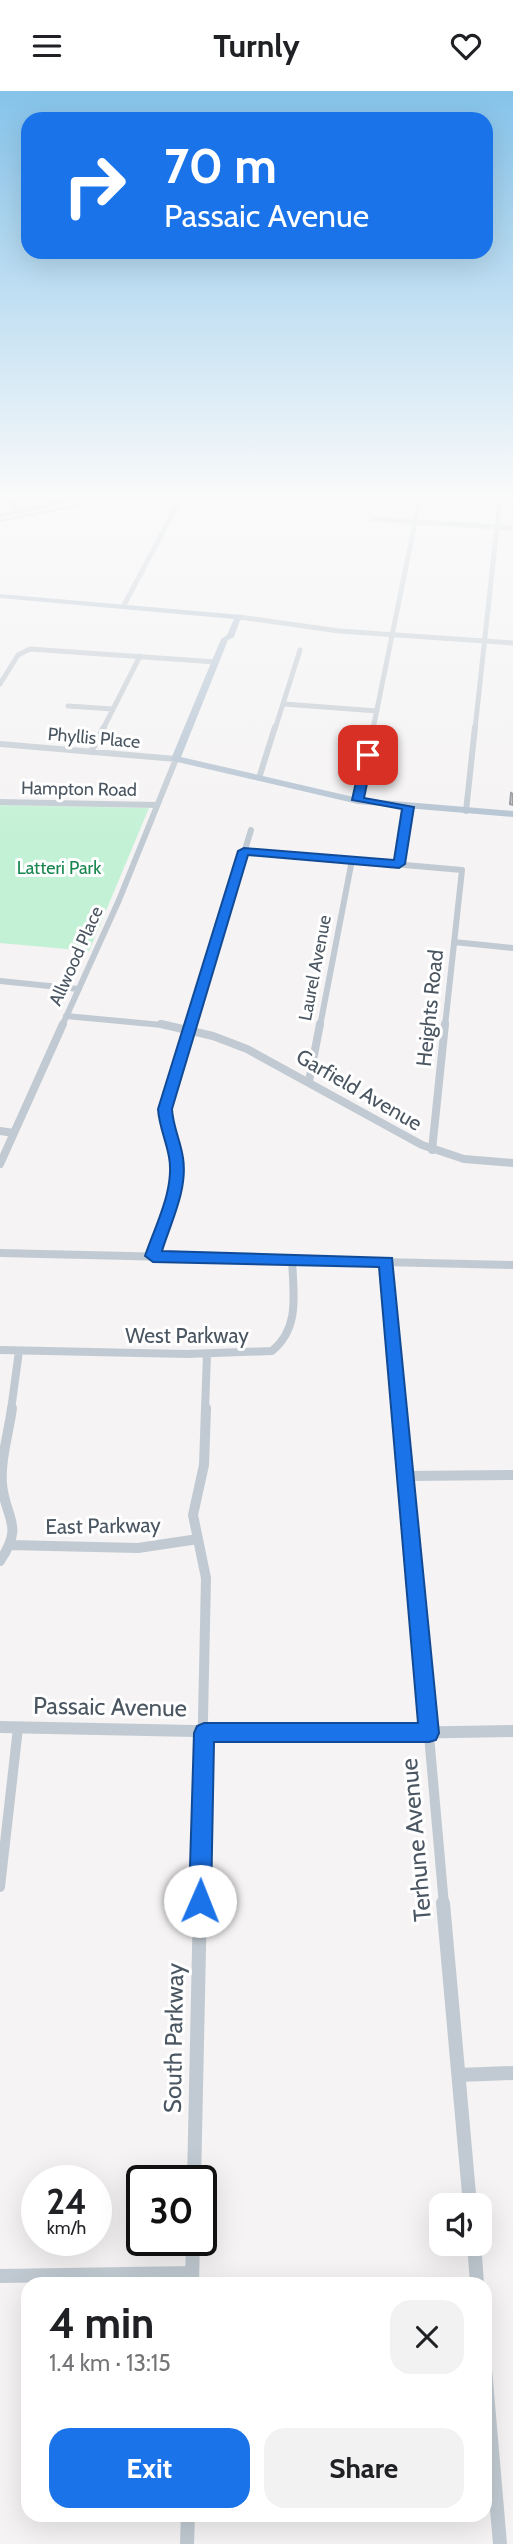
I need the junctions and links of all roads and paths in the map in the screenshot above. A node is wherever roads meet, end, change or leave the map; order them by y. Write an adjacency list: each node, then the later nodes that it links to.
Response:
1 (195, 612): 7 (main road)
2 (203, 612): 5 (main road)
3 (397, 612): 6 (street)
4 (487, 612): 8 (street)
5 (239, 617): 6 (street); 7 (main road)
6 (393, 635): 8 (street); 17 (street)
7 (225, 639): 12 (main road)
8 (484, 641): 9 (street); 26 (street)
9 (513, 643)
10 (300, 650): 14 (street)
11 (139, 656): 12 (street); 13 (street); 16 (street)
12 (216, 662): 20 (main road)
13 (0, 684)
14 (284, 703): 17 (street); 21 (street)
15 (68, 706): 16 (street)
16 (113, 709): 19 (street)
17 (377, 711): 22 (street)
18 (0, 744): 19 (street, Phyllis Place)
19 (91, 752): 20 (street, Phyllis Place)
20 (176, 759): 21 (main road); 24 (street, Allwood Place)
21 (259, 778): 22 (main road)
22 (358, 800): 25 (main road)
23 (0, 802): 24 (street, Hampton Road)
24 (157, 805): 35 (street, Allwood Place)
25 (408, 807): 26 (main road); 31 (street)
26 (466, 811): 27 (main road)
27 (513, 814)
28 (251, 829): 29 (street)
29 (244, 851): 30 (street); 37 (street)
30 (352, 860): 31 (street); 38 (street, Laurel Avenue)
31 (399, 864): 32 (street, Heights Road)
32 (454, 942): 33 (street); 41 (street, Heights Road)
33 (513, 948)
34 (0, 981): 35 (street)
35 (79, 989): 36 (street, Allwood Place)
36 (66, 1016): 37 (street, Garfield Avenue); 40 (street, Allwood Place)
37 (191, 1031): 38 (street, Garfield Avenue); 45 (street)
38 (309, 1081): 41 (street, Garfield Avenue)
39 (0, 1131): 40 (street)
40 (14, 1133): 43 (street, Allwood Place)
41 (432, 1150): 42 (street, Garfield Avenue)
42 (513, 1163)
43 (0, 1164)
44 (0, 1253): 45 (street)
45 (153, 1256): 46 (street)
46 (292, 1258): 47 (street); 51 (street, West Parkway)
47 (387, 1262): 48 (street); 53 (street, Terhune Avenue)
48 (513, 1265)
49 (0, 1350): 50 (street, West Parkway)
50 (19, 1351): 51 (street, West Parkway); 55 (street)
51 (207, 1354): 54 (street, South Parkway)
52 (513, 1475): 53 (street)
53 (406, 1476): 61 (street, Terhune Avenue)
54 (198, 1539): 55 (street, East Parkway); 60 (street, South Parkway)
55 (9, 1545): 56 (street)
56 (0, 1561)
57 (0, 1727): 58 (street, Passaic Avenue)
58 (18, 1728): 60 (street, Passaic Avenue); 62 (street)
59 (513, 1731): 61 (street, Passaic Avenue)
60 (204, 1733): 61 (street, Passaic Avenue); 65 (street, South Parkway)
61 (429, 1733): 64 (street, Terhune Avenue)
62 (0, 1887)
63 (513, 2073): 64 (street)
64 (459, 2075): 66 (street, Terhune Avenue)
65 (194, 2165)
66 (469, 2193)
67 (193, 2256): 71 (street)
68 (475, 2256): 72 (street)
69 (0, 2276): 70 (street)
70 (64, 2277)
71 (192, 2277)
72 (476, 2277)
73 (492, 2451): 76 (street)
74 (188, 2522): 75 (street)
75 (187, 2544)
76 (500, 2544)

